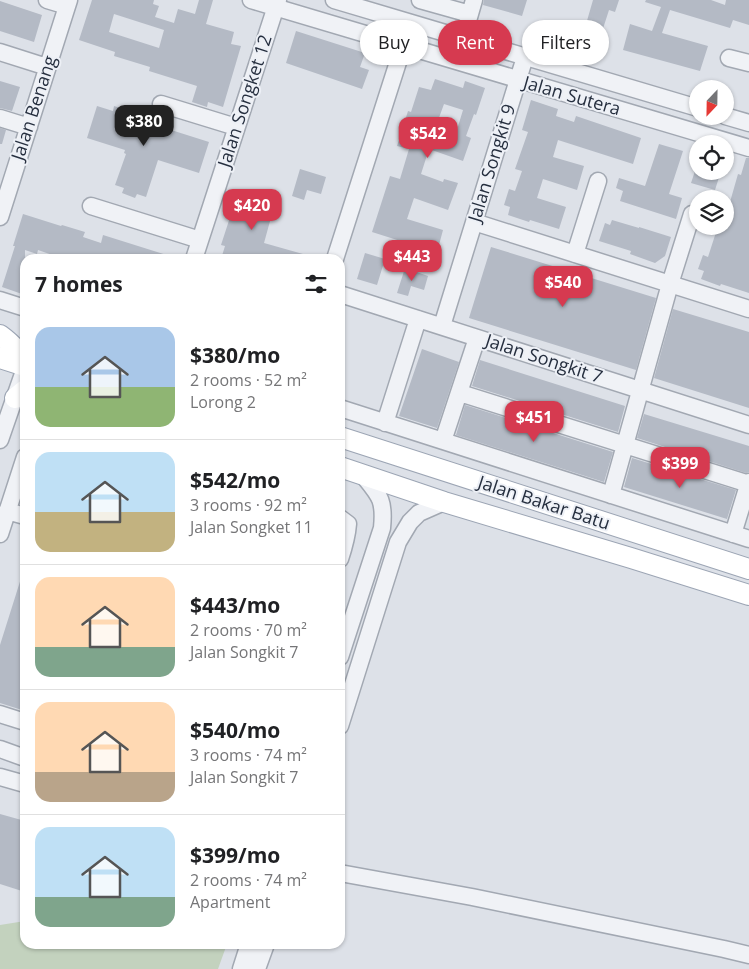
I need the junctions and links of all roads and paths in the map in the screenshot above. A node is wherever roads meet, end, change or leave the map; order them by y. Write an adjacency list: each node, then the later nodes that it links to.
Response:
1 (47, 0): 5 (street)
2 (251, 0): 6 (street, Jalan Sutera)
3 (334, 0): 8 (street, Jalan Sutera)
4 (420, 0): 7 (street)
5 (68, 3): 18 (street, Jalan Benang)
6 (277, 4): 10 (street, Jalan Sutera); 26 (street, Jalan Songket 12)
7 (472, 7): 9 (street)
8 (401, 20)
9 (468, 20)
10 (360, 31)
11 (0, 52): 18 (street)
12 (428, 52): 19 (street, Jalan Sutera)
13 (729, 58): 14 (street)
14 (749, 63)
15 (398, 65): 36 (street)
16 (523, 65): 19 (street, Jalan Songkit 9)
17 (552, 65): 21 (street, Jalan Sutera)
18 (47, 67): 25 (street, Jalan Benang)
19 (518, 80): 27 (street, Jalan Sutera); 32 (street, Jalan Songkit 9)
20 (161, 104): 26 (street)
21 (689, 105)
22 (0, 118): 25 (street)
23 (734, 119): 24 (street)
24 (749, 123)
25 (28, 127): 29 (street, Jalan Benang)
26 (236, 127): 34 (street, Jalan Songket 12)
27 (749, 148)
28 (598, 180): 37 (street)
29 (5, 182): 31 (street, Jalan Benang)
30 (91, 206): 34 (street)
31 (0, 217)
32 (474, 222): 37 (street); 44 (street, Jalan Songkit 9)
33 (689, 224): 38 (street)
34 (200, 240): 35 (street, Jalan Songket 12)
35 (196, 254)
36 (337, 254)
37 (575, 254): 38 (street)
38 (670, 284): 42 (street); 49 (street)
39 (345, 296): 43 (street, Jalan Songkit 7)
40 (0, 300): 41 (street)
41 (20, 306)
42 (749, 309)
43 (418, 319): 44 (street, Jalan Songkit 7); 53 (street)
44 (442, 326): 46 (street, Jalan Songkit 7)
45 (0, 330): 47 (main road)
46 (477, 338): 49 (street, Jalan Songkit 7); 50 (street)
47 (11, 346): 48 (main road)
48 (20, 356)
49 (640, 390): 54 (street, Jalan Songkit 7); 58 (street)
50 (460, 393): 57 (street); 58 (street)
51 (20, 394): 56 (street)
52 (345, 410): 53 (street)
53 (385, 423): 57 (street)
54 (749, 425)
55 (345, 439): 71 (main road, Jalan Bakar Batu)
56 (0, 440)
57 (443, 441): 63 (street)
58 (624, 445): 62 (street); 63 (street)
59 (345, 469): 61 (main road, Jalan Bakar Batu)
60 (20, 472): 65 (street)
61 (362, 474): 64 (main road, Jalan Bakar Batu); 73 (street)
62 (749, 483): 69 (street)
63 (611, 495): 69 (street)
64 (444, 502): 72 (main road, Jalan Bakar Batu); 74 (street)
65 (7, 511): 66 (street); 68 (street)
66 (20, 515)
67 (345, 522): 70 (street)
68 (0, 534)
69 (741, 536)
70 (345, 545)
71 (749, 569)
72 (749, 595)
73 (345, 642)
74 (345, 710)
75 (0, 714): 76 (street)
76 (20, 720)
77 (0, 749): 78 (street)
78 (20, 756)
79 (0, 777): 80 (street)
80 (20, 783)
81 (345, 869): 83 (street)
82 (345, 869): 86 (street)
83 (749, 944)
84 (248, 949): 87 (street)
85 (264, 949): 88 (street)
86 (749, 955)
87 (242, 969)
88 (257, 969)

